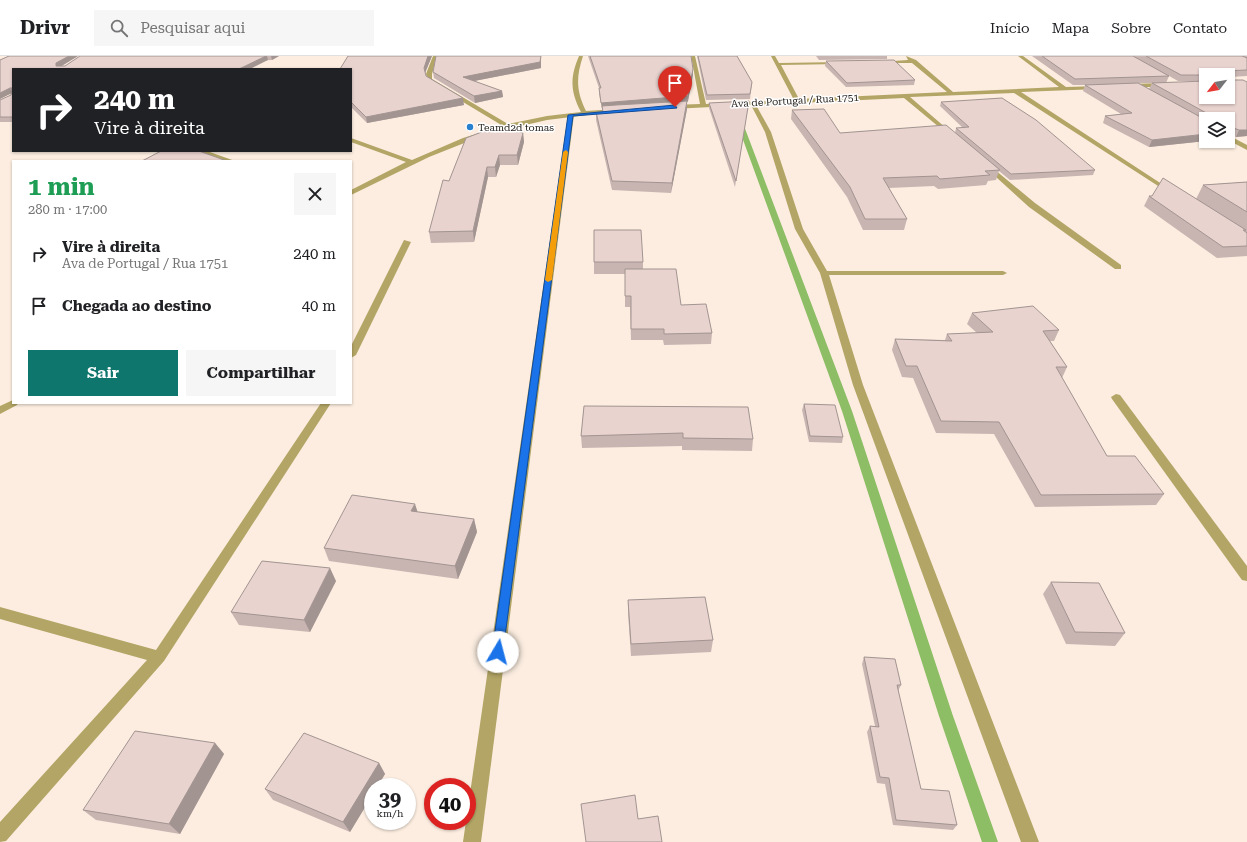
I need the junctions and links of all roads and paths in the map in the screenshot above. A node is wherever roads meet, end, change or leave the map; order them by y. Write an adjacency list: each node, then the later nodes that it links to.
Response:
1 (435, 56): 27 (street)
2 (581, 56): 25 (street)
3 (693, 56): 22 (street)
4 (774, 56): 10 (street)
5 (908, 56): 7 (street)
6 (1020, 56): 15 (street)
7 (914, 61): 9 (street); 17 (street)
8 (846, 62): 10 (street)
9 (876, 62)
10 (778, 64): 20 (street)
11 (1164, 77): 13 (street)
12 (1122, 86): 13 (street)
13 (1136, 86): 18 (street)
14 (1107, 87): 15 (street, Ava de Portugal / Rua 1751)
15 (1064, 88): 16 (street, Ava de Portugal / Rua 1751)
16 (1014, 91): 17 (street, Ava de Portugal / Rua 1751); 37 (street)
17 (952, 94): 19 (street, Ava de Portugal / Rua 1751)
18 (1150, 94)
19 (905, 96): 20 (street, Ava de Portugal / Rua 1751); 29 (street)
20 (797, 100): 21 (street, Ava de Portugal / Rua 1751)
21 (752, 102): 22 (street, Ava de Portugal / Rua 1751); 40 (street)
22 (703, 105): 23 (street, Ava de Portugal / Rua 1751)
23 (664, 108)
24 (626, 110): 25 (street)
25 (584, 113): 26 (street)
26 (571, 115): 27 (street); 51 (street)
27 (506, 126): 35 (street)
28 (352, 140): 35 (street)
29 (957, 141)
30 (1235, 142): 31 (street)
31 (1247, 148)
32 (203, 152): 33 (street)
33 (229, 160)
34 (980, 161): 39 (street)
35 (411, 162): 36 (street)
36 (352, 192)
37 (1181, 198)
38 (408, 242): 42 (street)
39 (1118, 266)
40 (824, 273): 41 (street); 52 (street)
41 (1003, 273)
42 (352, 353)
43 (1116, 397): 47 (street)
44 (12, 404): 46 (street)
45 (325, 404): 49 (street)
46 (0, 411)
47 (1247, 576)
48 (0, 613): 49 (street)
49 (159, 657): 50 (street)
50 (0, 835)
51 (472, 842)
52 (1030, 842)

